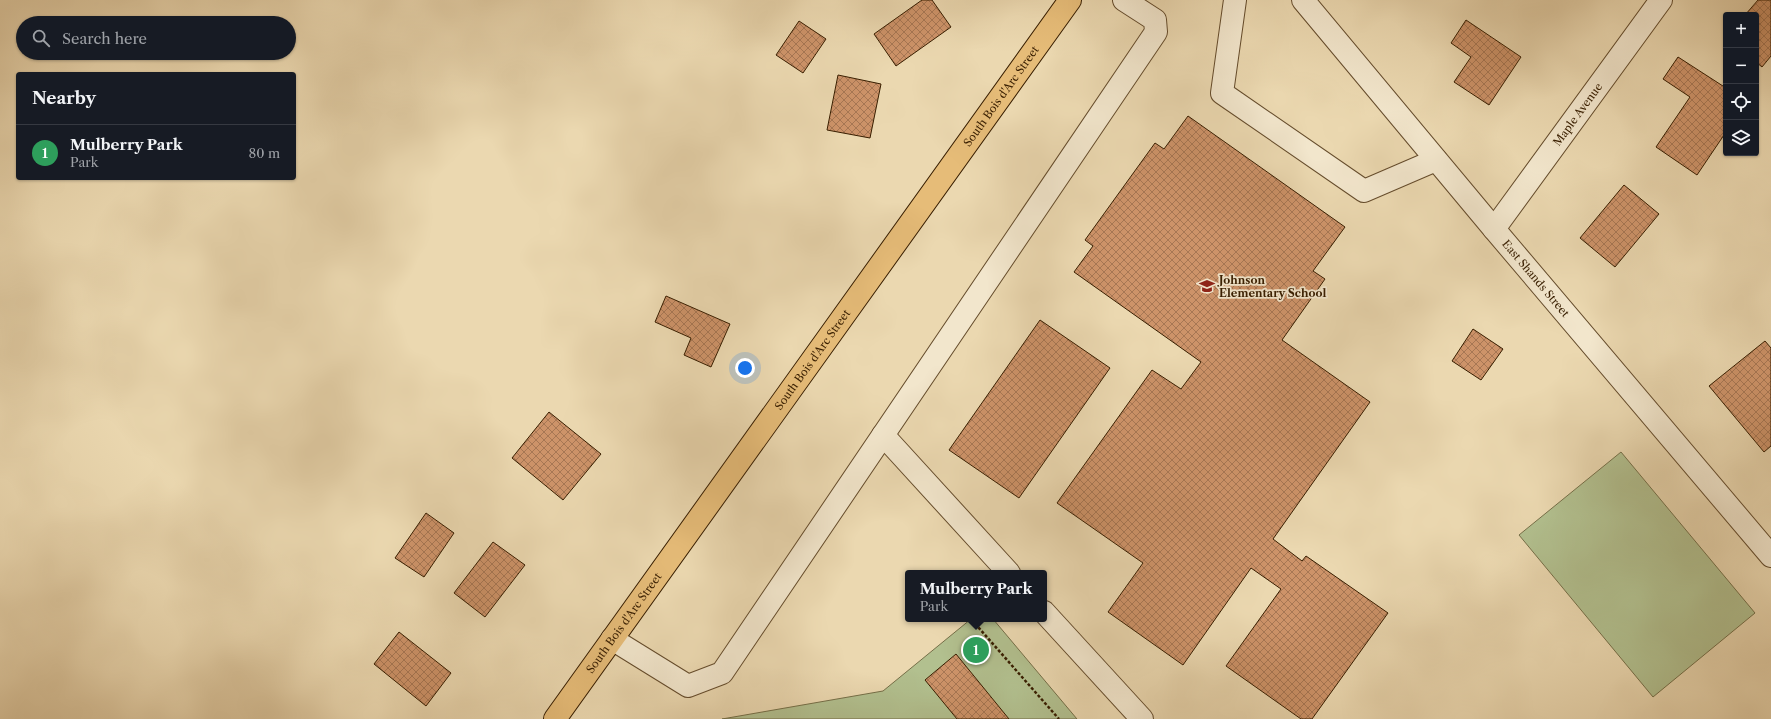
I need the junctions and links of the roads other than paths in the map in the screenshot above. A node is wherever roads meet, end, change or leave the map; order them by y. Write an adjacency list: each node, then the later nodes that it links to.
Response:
1 (1070, 0): 12 (main road, South Bois d'Arc Street)
2 (1124, 0): 8 (street)
3 (1235, 0): 6 (street)
4 (1303, 0): 6 (street, East Shands Street)
5 (1661, 0): 7 (street, Maple Avenue)
6 (1436, 160): 7 (street, East Shands Street)
7 (1494, 229): 9 (street, East Shands Street)
8 (883, 435): 10 (street); 12 (street)
9 (1771, 556)
10 (1006, 570)
11 (1047, 615): 14 (street)
12 (612, 639): 13 (main road, South Bois d'Arc Street)
13 (555, 719)
14 (1142, 719)

